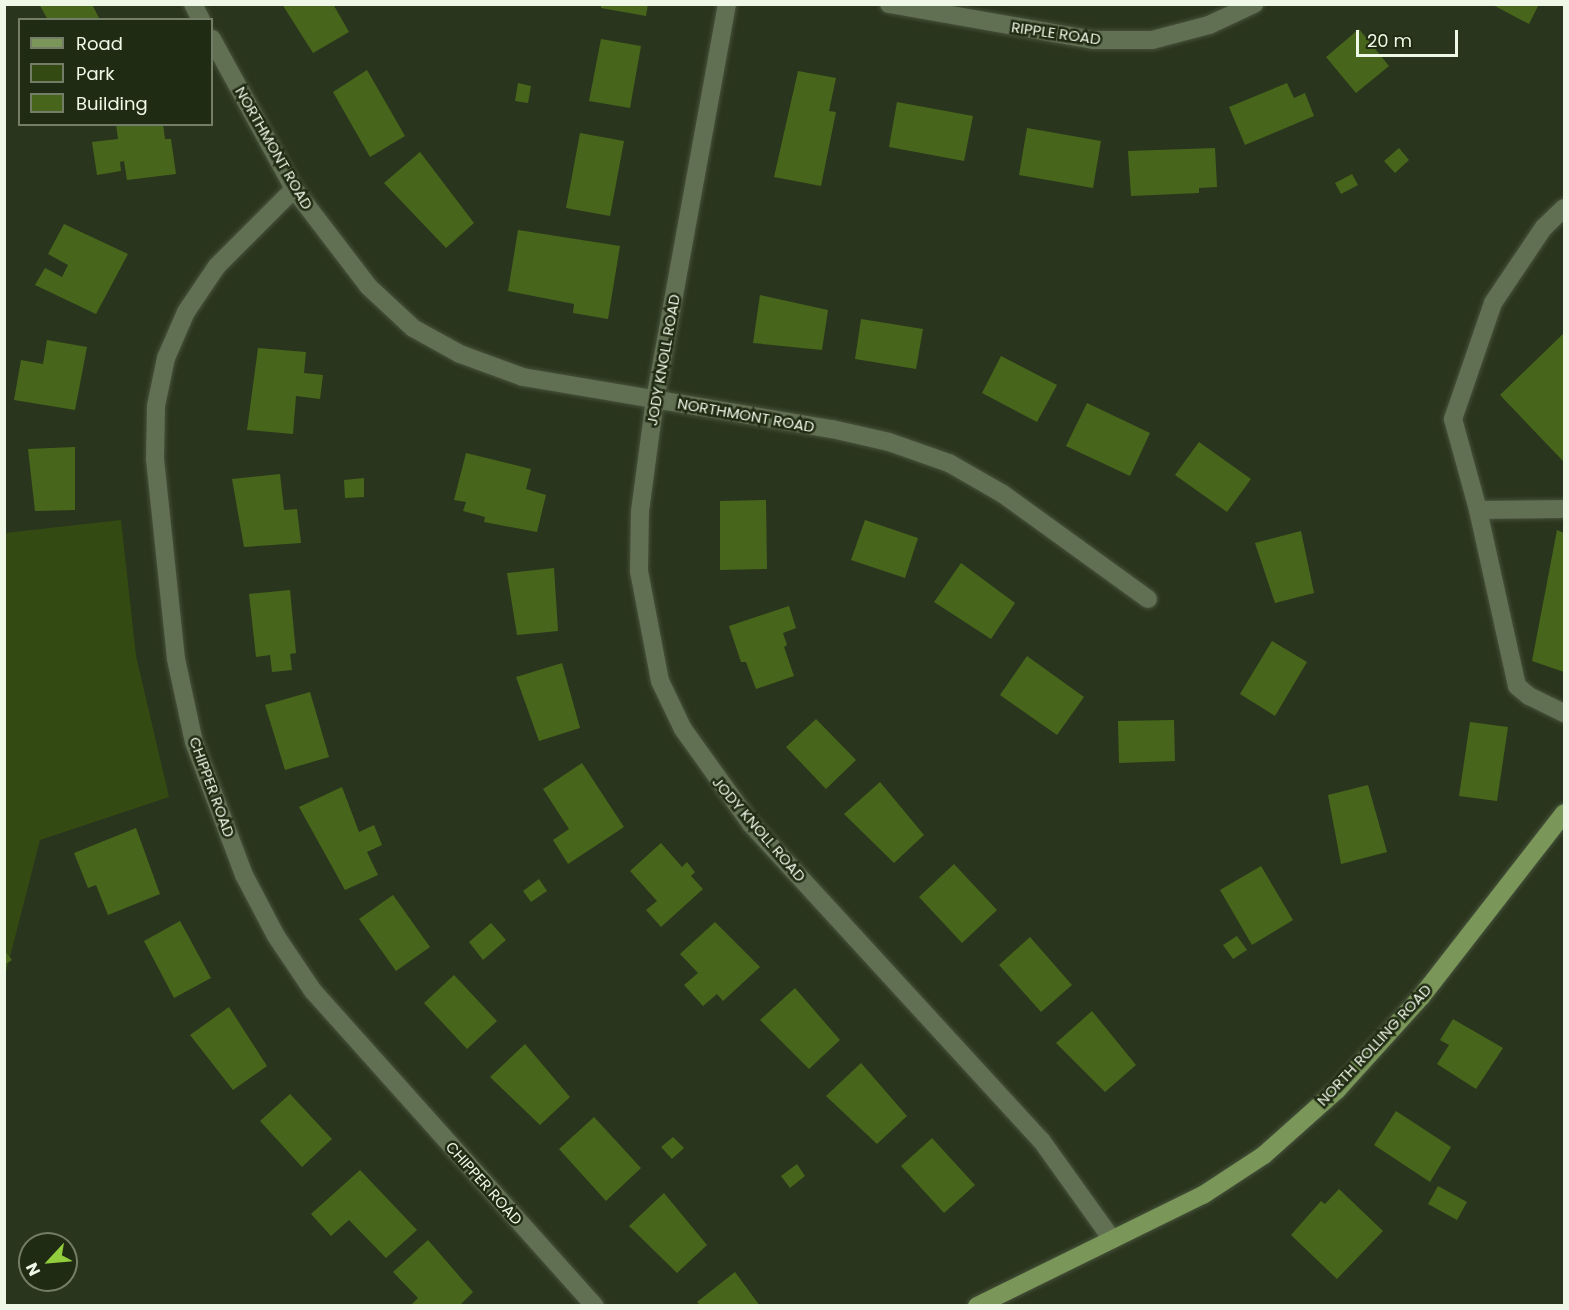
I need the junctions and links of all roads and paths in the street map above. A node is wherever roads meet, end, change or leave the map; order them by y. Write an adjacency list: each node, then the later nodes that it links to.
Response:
1 (193, 4): 5 (street)
2 (727, 4): 9 (street, JODY KNOLL ROAD)
3 (889, 4): 4 (street, RIPPLE ROAD)
4 (1254, 4)
5 (200, 18)
6 (213, 41): 7 (street, NORTHMONT ROAD)
7 (294, 189): 9 (street, NORTHMONT ROAD); 16 (street, CHIPPER ROAD)
8 (1564, 208): 11 (street)
9 (655, 399): 12 (street, NORTHMONT ROAD); 15 (street, JODY KNOLL ROAD)
10 (1564, 509): 11 (street)
11 (1478, 510): 13 (street)
12 (1148, 599)
13 (1564, 713)
14 (1564, 813): 15 (main road, NORTH ROLLING ROAD)
15 (1112, 1239): 17 (main road, NORTH ROLLING ROAD)
16 (595, 1305)
17 (977, 1305)

